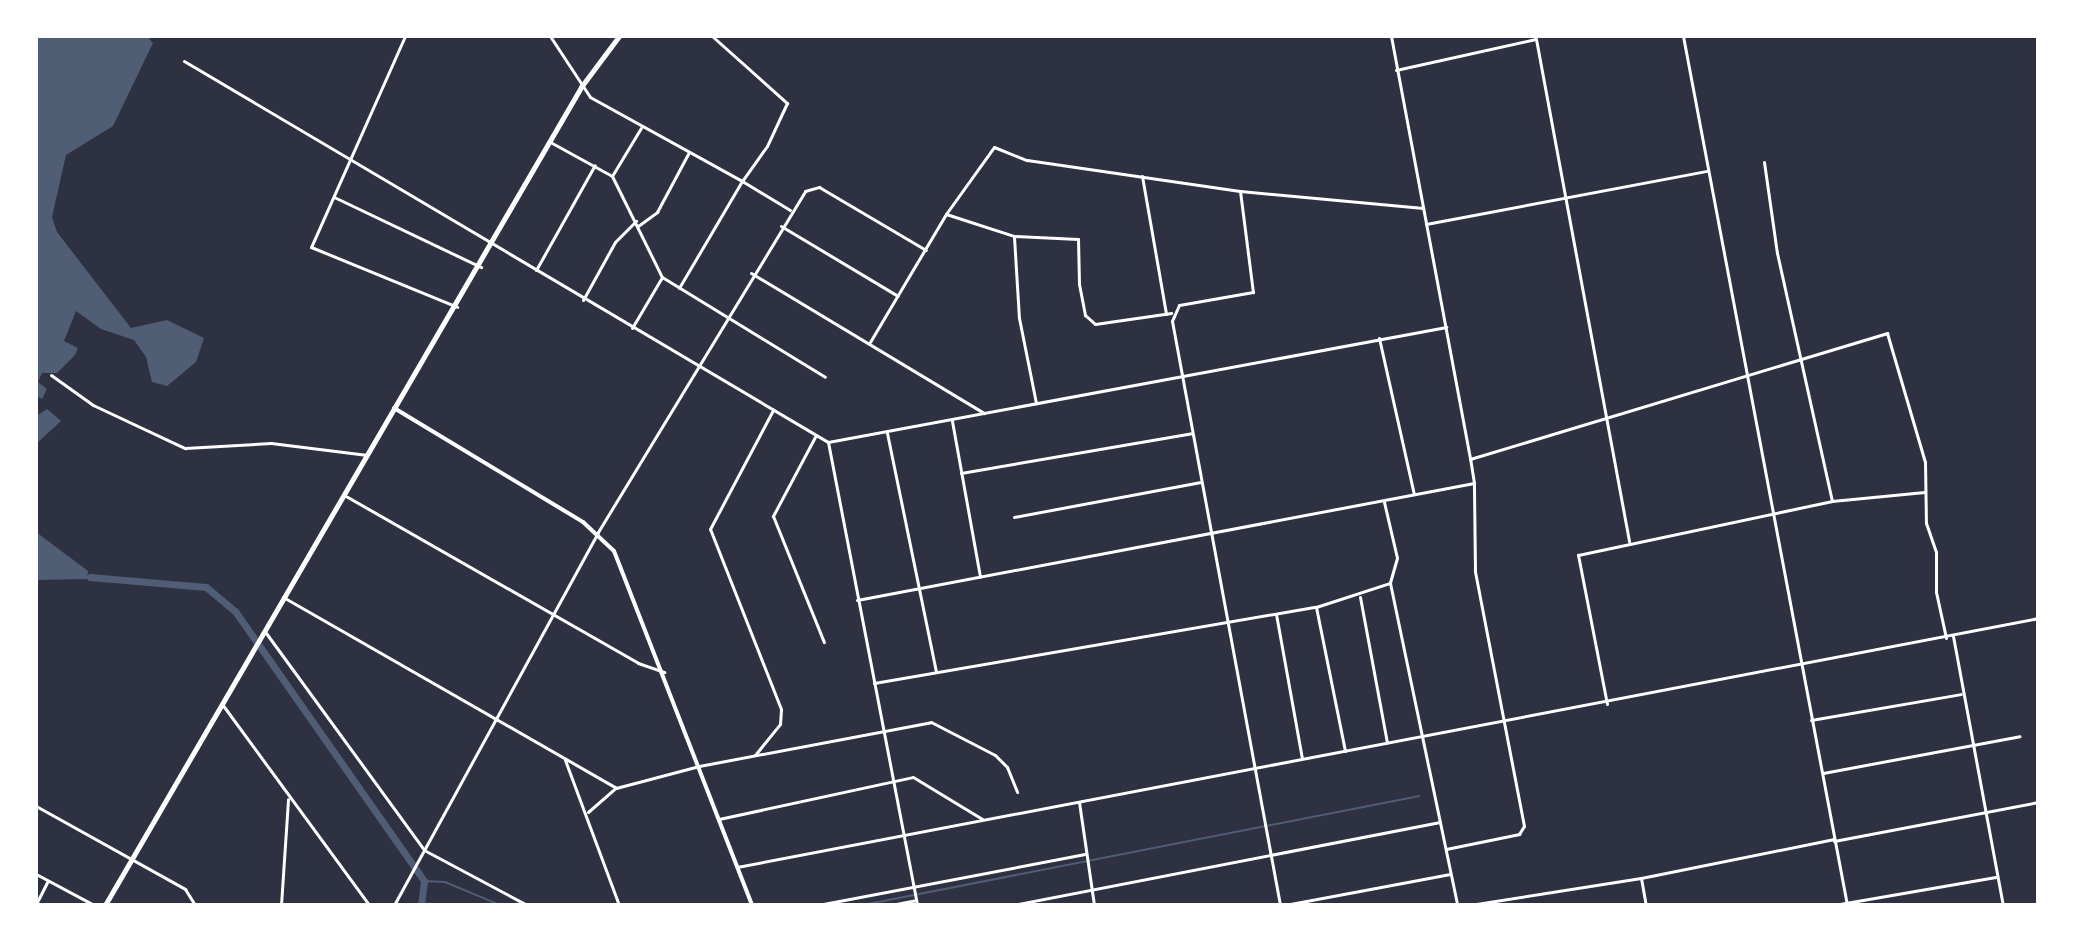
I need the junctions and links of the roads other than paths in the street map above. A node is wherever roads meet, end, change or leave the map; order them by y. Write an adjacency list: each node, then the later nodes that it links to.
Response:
1 (405, 36): 13 (street)
2 (550, 36): 9 (street)
3 (619, 36): 9 (main road)
4 (712, 36): 19 (street)
5 (1391, 36): 8 (street)
6 (1683, 36): 16 (street)
7 (184, 61): 13 (street)
8 (1396, 70): 22 (street); 23 (street)
9 (581, 87): 10 (street); 11 (main road)
10 (642, 127): 12 (street); 17 (street)
11 (552, 143): 15 (street); 31 (main road)
12 (689, 152): 19 (street); 29 (street)
13 (351, 159): 21 (street); 31 (street)
14 (1764, 162): 48 (street)
15 (595, 165): 17 (street); 34 (street)
16 (1707, 171): 22 (street); 53 (street)
17 (612, 176): 26 (street)
18 (1142, 176): 20 (street); 25 (street); 42 (street)
19 (742, 181): 24 (street); 37 (street)
20 (1240, 191): 23 (street); 41 (street)
21 (334, 197): 33 (street); 40 (street)
22 (1566, 197): 27 (street); 58 (street)
23 (1423, 208): 27 (street)
24 (790, 210): 28 (street); 32 (street)
25 (946, 214): 30 (street); 32 (street)
26 (636, 221): 29 (street); 39 (street)
27 (1426, 224): 44 (street)
28 (780, 225): 35 (street); 38 (street)
29 (638, 226): 36 (street)
30 (1014, 236): 42 (street); 54 (street)
31 (493, 246): 33 (main road); 34 (street)
32 (926, 250): 38 (street)
33 (481, 267): 40 (main road)
34 (535, 271): 39 (street)
35 (751, 273): 43 (street); 47 (street)
36 (662, 277): 37 (street); 45 (street)
37 (679, 288): 43 (street)
38 (898, 296): 47 (street)
39 (583, 300): 45 (street)
40 (457, 307): 55 (main road)
41 (1172, 312): 42 (street); 50 (street)
42 (1166, 314)
43 (726, 318): 49 (street); 52 (street)
44 (1446, 327): 46 (street); 65 (street)
45 (632, 328): 49 (street)
46 (1379, 338): 50 (street); 70 (street)
47 (870, 342): 57 (street)
48 (1801, 360): 53 (street); 69 (street); 73 (street)
49 (697, 367): 56 (street); 76 (street)
50 (1180, 372): 54 (street); 61 (street)
51 (51, 375): 64 (street)
52 (825, 377)
53 (1746, 377): 58 (street); 74 (street)
54 (1036, 403): 57 (street)
55 (394, 408): 64 (main road); 76 (street)
56 (773, 410): 62 (street); 110 (street)
57 (986, 414): 59 (street)
58 (1609, 420): 65 (street); 78 (street)
59 (952, 421): 60 (street); 66 (street)
60 (887, 433): 63 (street); 81 (street)
61 (1192, 433): 66 (street); 67 (street)
62 (816, 435): 63 (street); 93 (street)
63 (828, 442): 84 (street)
64 (367, 455): 71 (main road)
65 (1470, 459): 68 (street)
66 (961, 473): 79 (street)
67 (1201, 482): 75 (street); 77 (street)
68 (1474, 483): 70 (street); 103 (street)
69 (1925, 492): 73 (street); 92 (street)
70 (1414, 494): 72 (street)
71 (344, 495): 82 (main road); 87 (street)
72 (1383, 500): 77 (street); 80 (street)
73 (1832, 501): 74 (street)
74 (1772, 514): 78 (street); 94 (street)
75 (1014, 517)
76 (598, 532): 87 (street); 95 (street)
77 (1212, 534): 79 (street); 89 (street)
78 (1629, 541): 100 (street)
79 (980, 577): 81 (street)
80 (1390, 583): 83 (street); 106 (street)
81 (917, 590): 84 (street); 96 (street)
82 (283, 597): 90 (main road); 101 (street)
83 (1360, 597): 85 (street); 107 (street)
84 (857, 600): 97 (street)
85 (1316, 607): 86 (street); 109 (street)
86 (1276, 614): 89 (street); 112 (street)
87 (553, 615): 95 (street); 101 (street)
88 (2038, 618): 91 (street)
89 (1226, 619): 96 (street); 114 (street)
90 (262, 632): 99 (main road); 131 (street)
91 (1953, 636): 92 (street); 98 (street)
92 (1946, 638): 94 (street)
93 (824, 642)
94 (1801, 667): 100 (street); 102 (street)
95 (664, 672): 113 (street)
96 (936, 672): 97 (street)
97 (874, 683): 104 (street)
98 (1961, 694): 102 (street); 108 (street)
99 (222, 704): 119 (street); 134 (main road)
100 (1607, 704): 103 (street)
101 (497, 718): 111 (street); 131 (street)
102 (1811, 720): 115 (street)
103 (1504, 723): 106 (street); 130 (street)
104 (883, 731): 110 (street); 116 (street); 118 (street)
105 (2020, 736): 108 (street)
106 (1422, 737): 107 (street); 127 (street)
107 (1387, 743): 109 (street)
108 (1971, 746): 115 (street); 124 (street)
109 (1345, 751): 112 (street)
110 (755, 755): 113 (street)
111 (563, 757): 117 (street); 123 (street)
112 (1302, 758): 114 (street)
113 (699, 766): 117 (street); 125 (street)
114 (1254, 767): 120 (street); 133 (street)
115 (1822, 774): 129 (street)
116 (893, 782): 125 (street); 126 (street); 128 (street)
117 (616, 788): 123 (street)
118 (1017, 792)
119 (288, 799): 149 (street); 150 (street)
120 (1079, 802): 126 (street); 132 (street)
121 (2038, 802): 124 (street)
122 (36, 806): 134 (street)
123 (588, 812): 153 (street)
124 (1983, 813): 129 (street); 138 (street)
125 (719, 819): 135 (street)
126 (982, 819): 128 (street)
127 (1440, 822): 130 (street); 133 (street)
128 (902, 833): 135 (street); 141 (street)
129 (1834, 840): 139 (street); 145 (street)
130 (1446, 849): 137 (street)
131 (424, 850): 151 (street); 152 (street)
132 (1086, 855): 141 (street); 142 (street)
133 (1271, 856): 142 (street); 159 (street)
134 (134, 859): 147 (main road); 148 (street)
135 (737, 867): 154 (street)
136 (36, 874): 140 (street)
137 (1450, 874): 159 (street); 160 (street)
138 (1998, 877): 145 (street); 164 (street)
139 (1641, 878): 161 (street); 162 (street)
140 (48, 881): 144 (street); 146 (street)
141 (914, 888): 143 (street); 155 (street)
142 (1091, 891): 157 (street); 158 (street)
143 (916, 900): 156 (street)
144 (36, 904)
145 (1847, 904): 163 (street)
146 (94, 905)
147 (105, 905)
148 (195, 905)
149 (281, 905)
150 (369, 905)
151 (394, 905)
152 (527, 905)
153 (619, 905)
154 (752, 905)
155 (818, 905)
156 (891, 905)
157 (1013, 905)
158 (1094, 905)
159 (1282, 905)
160 (1457, 905)
161 (1470, 905)
162 (1646, 905)
163 (1834, 905)
164 (2003, 905)

